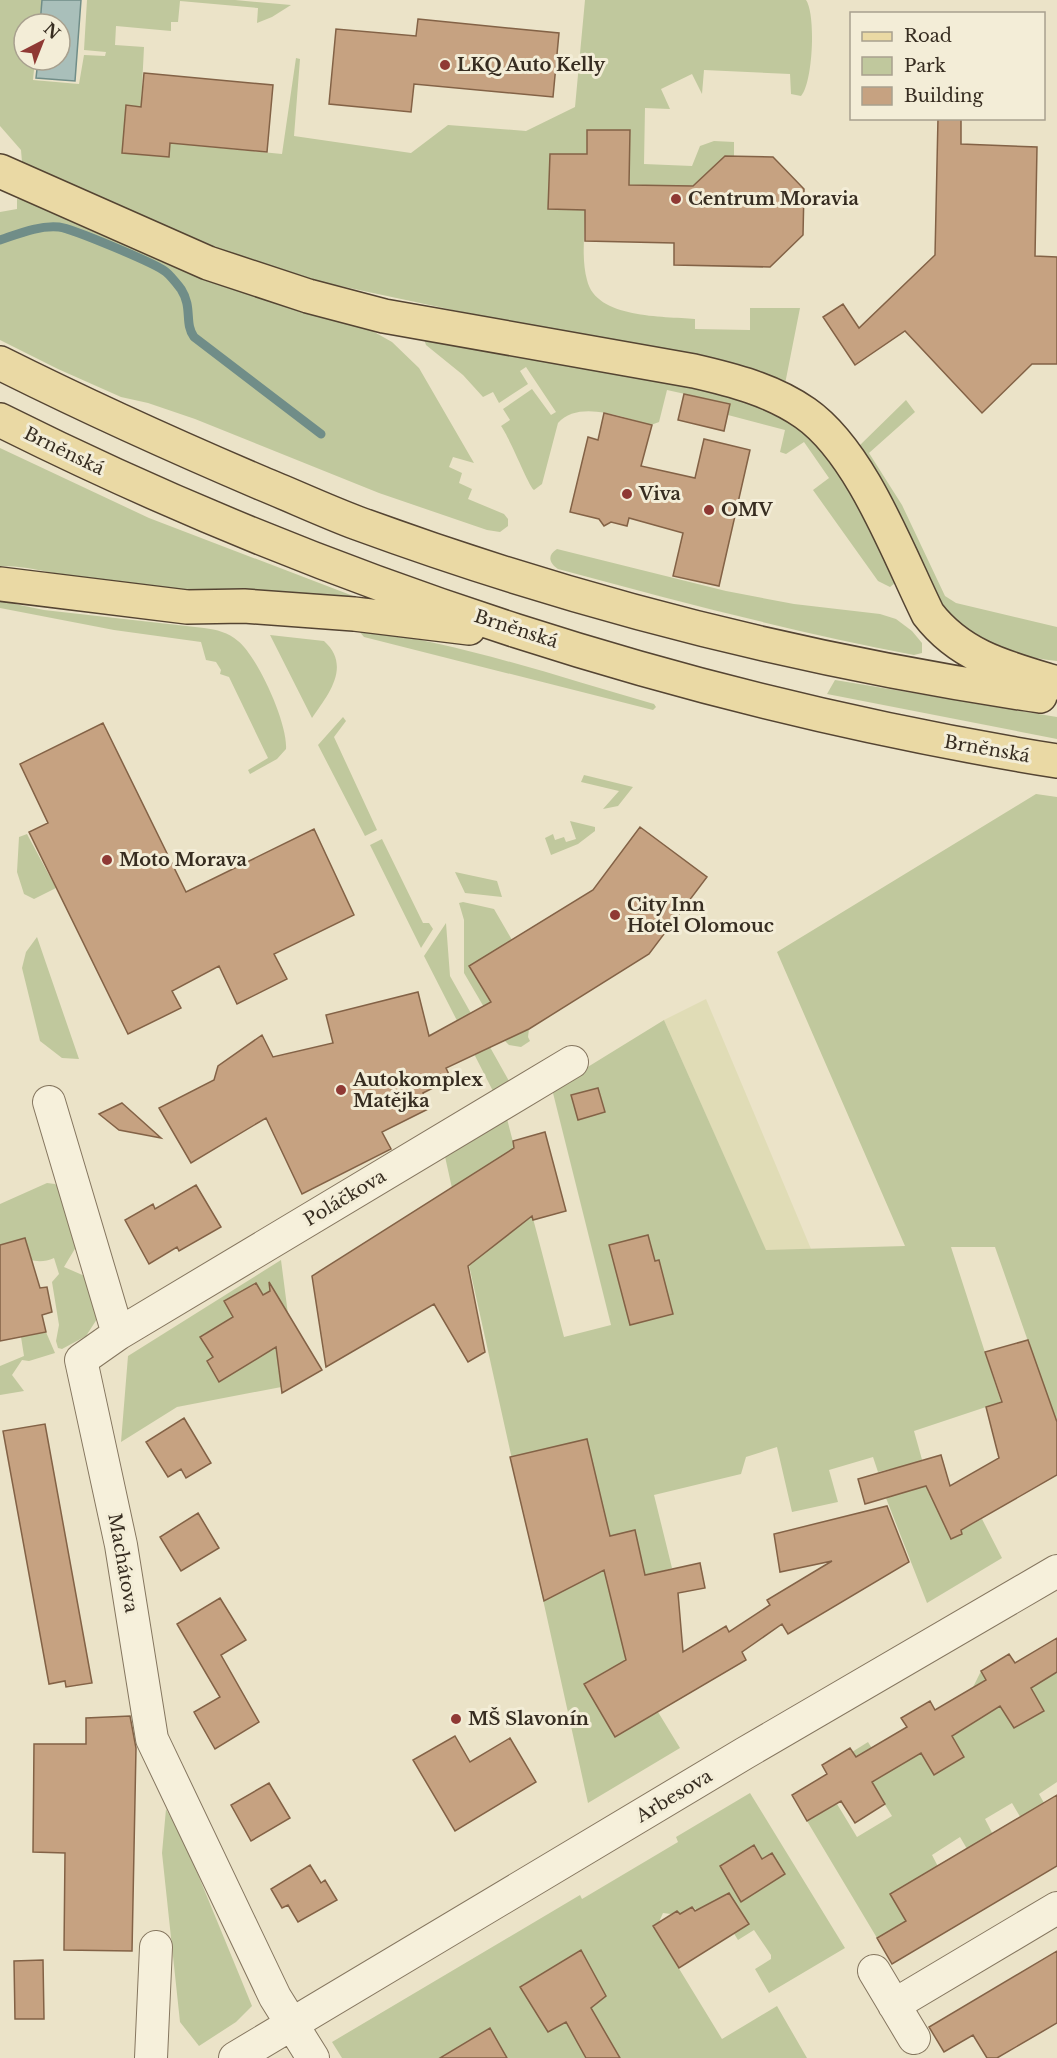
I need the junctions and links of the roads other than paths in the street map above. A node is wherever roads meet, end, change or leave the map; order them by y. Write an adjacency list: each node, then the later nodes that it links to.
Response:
1 (0, 171): 6 (main road)
2 (0, 363): 7 (main road)
3 (0, 420): 5 (main road, Brněnská)
4 (0, 584): 5 (main road)
5 (543, 638): 8 (main road, Brněnská)
6 (1057, 683)
7 (1057, 698)
8 (1057, 761)
9 (572, 1062): 11 (street, Poláčkova)
10 (49, 1102): 11 (street)
11 (118, 1334): 17 (street, Machátova)
12 (1057, 1571): 17 (street, Arbesova)
13 (1057, 1908): 16 (street)
14 (156, 1947): 19 (street)
15 (874, 1971): 16 (street)
16 (894, 2005): 18 (street)
17 (292, 2023): 20 (street); 21 (street, Machátova)
18 (914, 2038)
19 (151, 2058)
20 (235, 2058)
21 (313, 2058)

